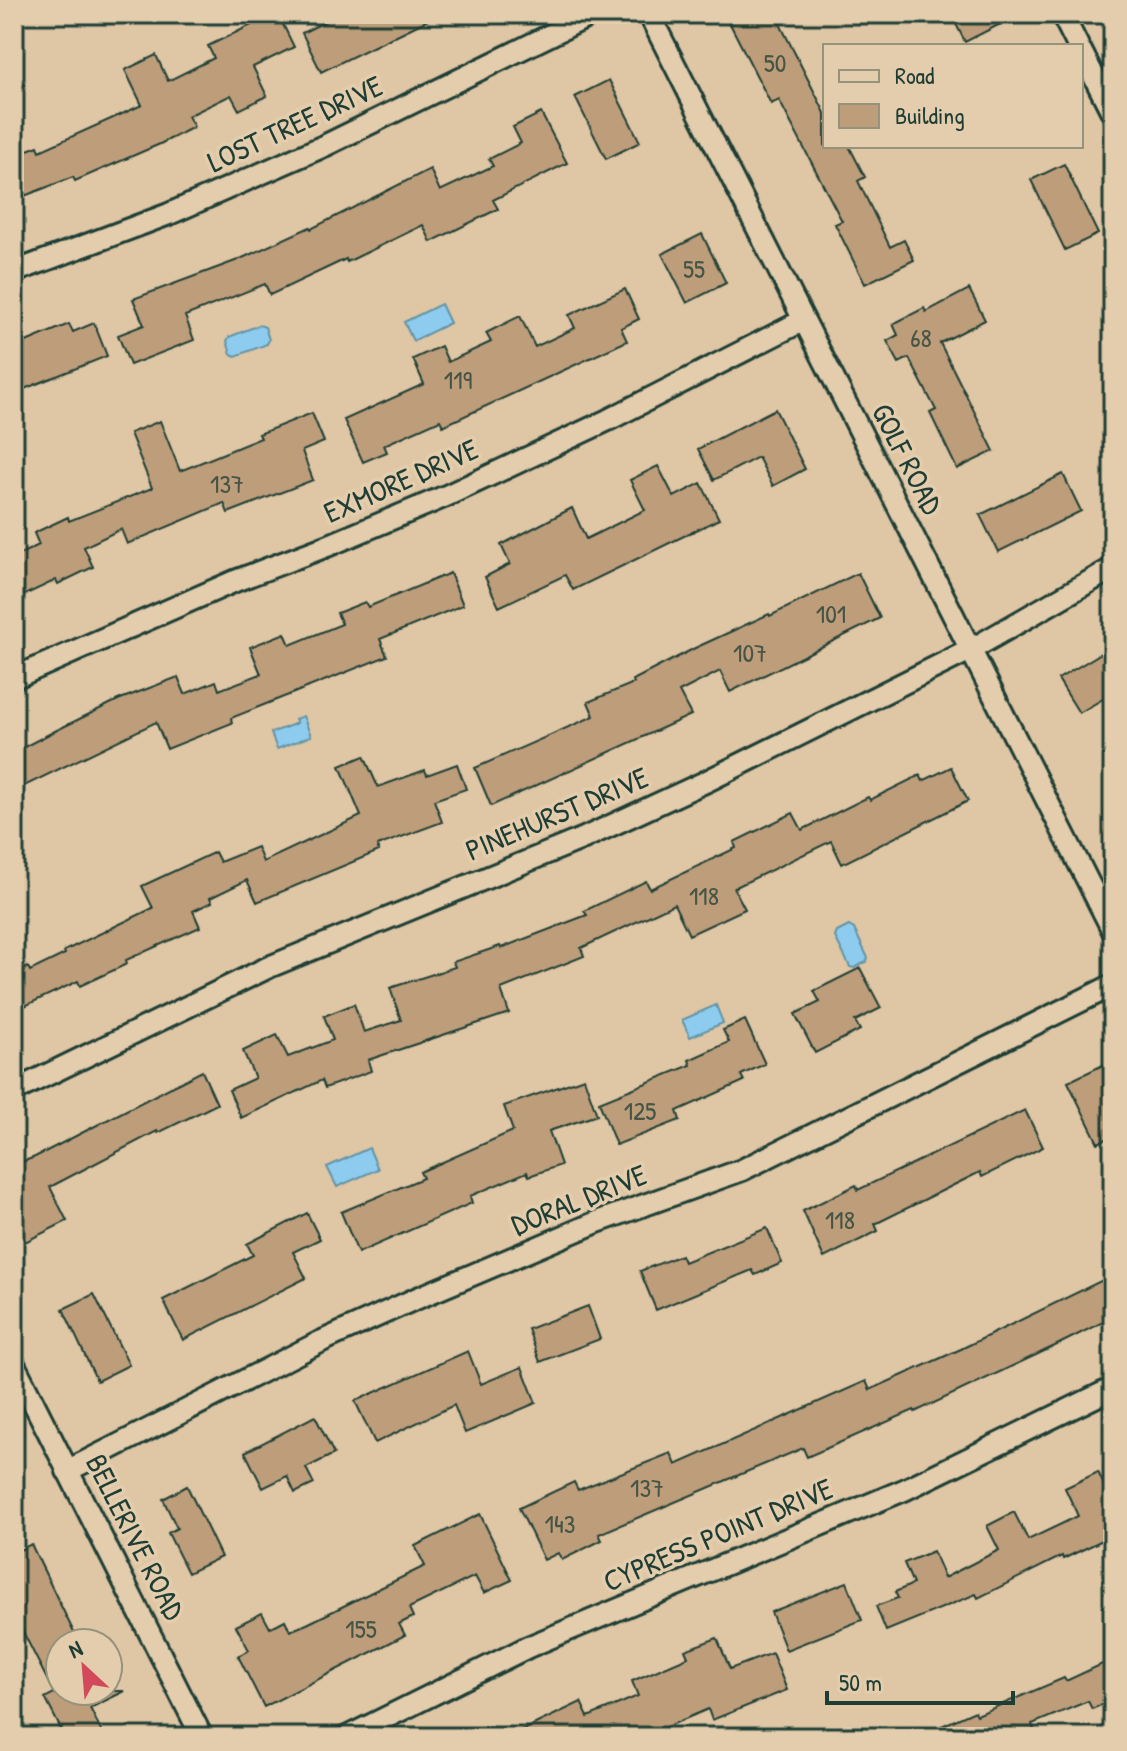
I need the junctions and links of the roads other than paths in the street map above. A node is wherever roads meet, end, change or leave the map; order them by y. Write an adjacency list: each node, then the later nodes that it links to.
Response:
1 (593, 14): 7 (street, LOST TREE DRIVE)
2 (649, 14): 8 (street, GOLF ROAD)
3 (1062, 14): 4 (street)
4 (1078, 44)
5 (1083, 54): 6 (street)
6 (1113, 114)
7 (14, 272)
8 (802, 321): 10 (street, GOLF ROAD); 11 (street, EXMORE DRIVE)
9 (1113, 568): 10 (street, PINEHURST DRIVE)
10 (972, 649): 12 (street, GOLF ROAD); 14 (street, PINEHURST DRIVE)
11 (14, 678)
12 (1113, 931)
13 (1113, 985): 17 (street, DORAL DRIVE)
14 (14, 1091)
15 (14, 1364): 17 (street, BELLERIVE ROAD)
16 (1113, 1388): 19 (street, CYPRESS POINT DRIVE)
17 (67, 1471): 18 (street, BELLERIVE ROAD)
18 (202, 1737)
19 (347, 1737)

